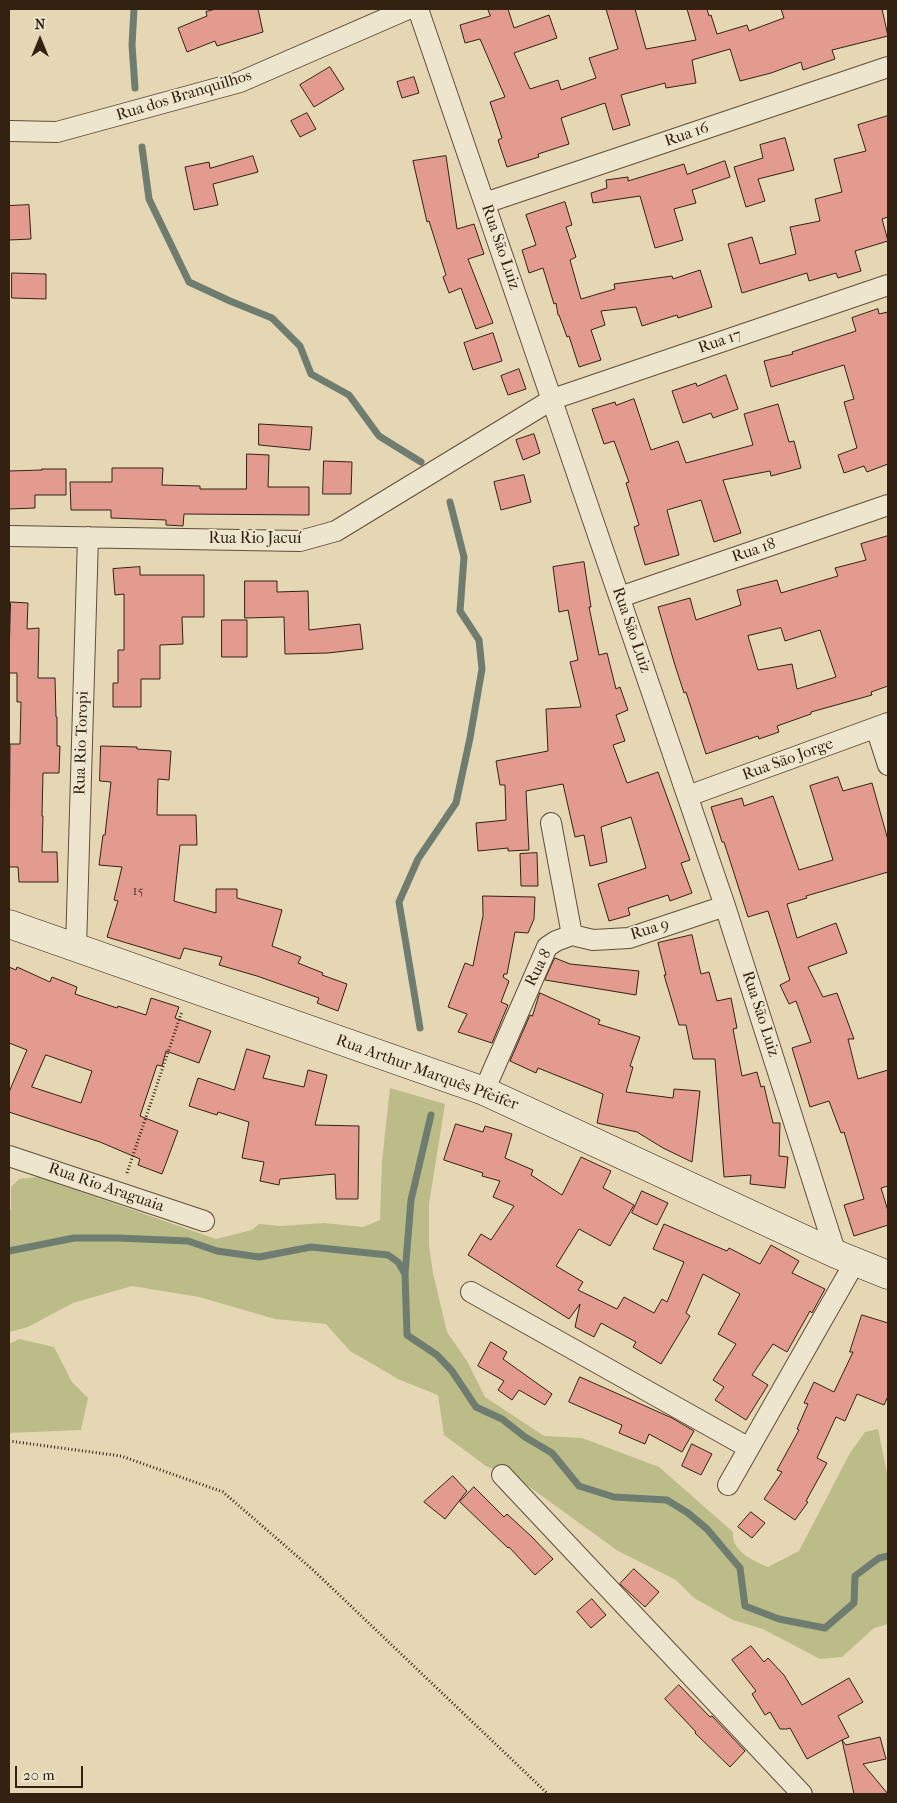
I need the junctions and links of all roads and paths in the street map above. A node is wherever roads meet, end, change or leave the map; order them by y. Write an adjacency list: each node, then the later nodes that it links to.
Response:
1 (408, 9): 4 (street, Rua dos Branquilhos)
2 (418, 9): 5 (street, Rua São Luiz)
3 (888, 68): 5 (street, Rua 16)
4 (9, 131)
5 (485, 203): 7 (street, Rua São Luiz)
6 (888, 285): 7 (street, Rua 17)
7 (553, 400): 10 (street, Rua Rio Jacuí); 11 (street, Rua São Luiz)
8 (888, 505): 11 (street, Rua 18)
9 (9, 536): 10 (street, Rua Rio Jacuí)
10 (88, 537): 19 (street, Rua Rio Toropi)
11 (620, 597): 14 (street, Rua São Luiz)
12 (882, 726): 13 (street); 14 (street, Rua São Jorge)
13 (888, 765)
14 (688, 796): 16 (street, Rua São Luiz)
15 (551, 823): 18 (street)
16 (726, 906): 18 (street, Rua 9); 25 (street, Rua São Luiz)
17 (9, 924): 19 (street, Rua Arthur Marquês Pfeifer)
18 (572, 936): 21 (street, Rua 8)
19 (76, 948): 20 (street, Rua Arthur Marquês Pfeifer)
20 (190, 988): 21 (street, Rua Arthur Marquês Pfeifer); 23 (path)
21 (484, 1091): 25 (street, Rua Arthur Marquês Pfeifer)
22 (9, 1156): 23 (street, Rua Rio Araguaia)
23 (120, 1193): 24 (street, Rua Rio Araguaia)
24 (204, 1221)
25 (845, 1258): 26 (street, Rua Arthur Marquês Pfeifer); 29 (street)
26 (888, 1274)
27 (471, 1292): 29 (street)
28 (9, 1441): 32 (path)
29 (749, 1448): 31 (street)
30 (502, 1475): 33 (street)
31 (728, 1485)
32 (548, 1794)
33 (802, 1794)

